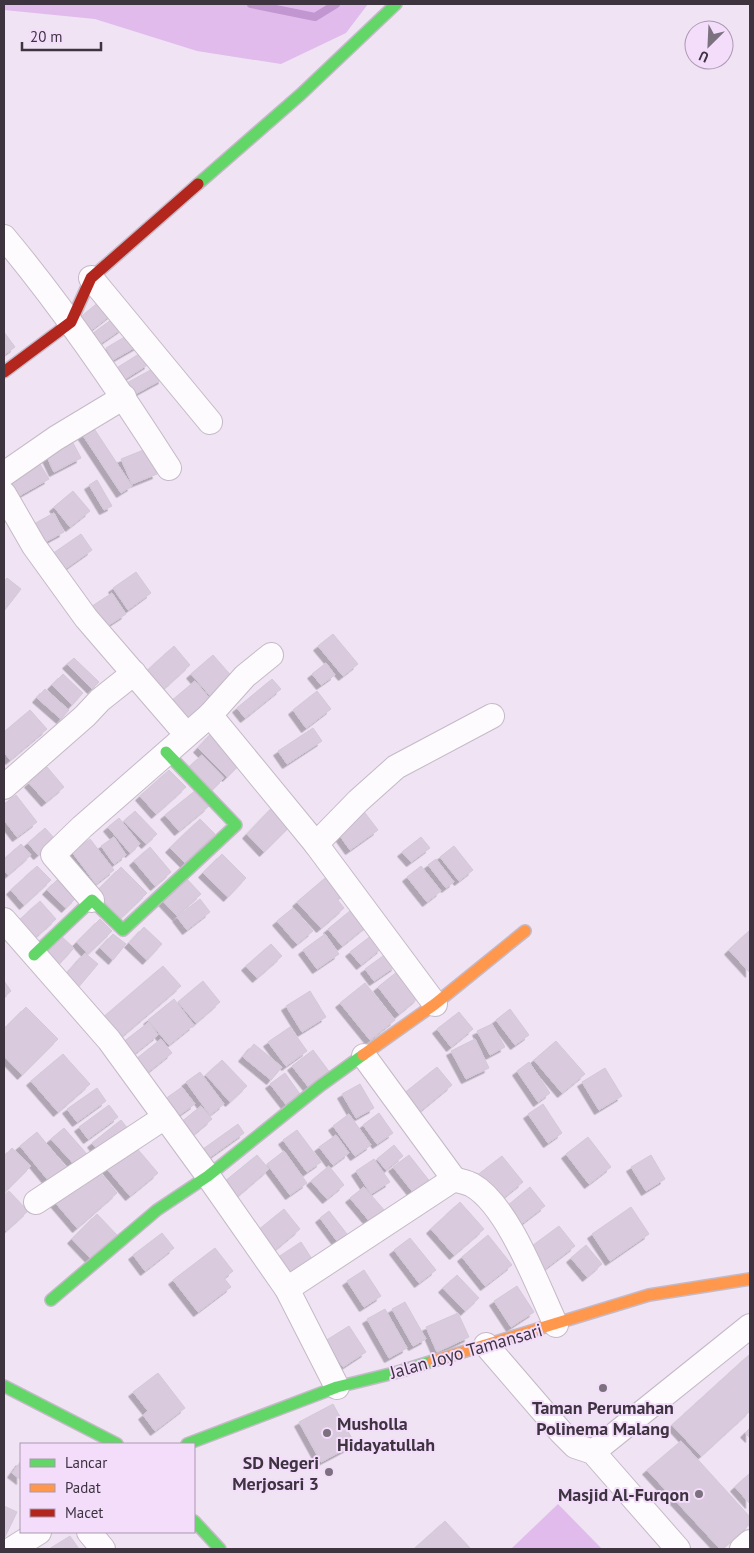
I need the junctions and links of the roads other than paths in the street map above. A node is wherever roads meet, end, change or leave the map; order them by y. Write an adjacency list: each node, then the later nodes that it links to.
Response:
1 (396, 4): 3 (street)
2 (4, 237): 4 (street)
3 (91, 278): 4 (street); 7 (street)
4 (71, 322): 5 (street); 6 (street)
5 (4, 372)
6 (124, 397): 8 (street); 9 (street)
7 (210, 422)
8 (169, 468)
9 (4, 474)
10 (4, 494): 12 (street)
11 (271, 656): 13 (street)
12 (134, 673): 15 (street); 17 (street)
13 (210, 715): 15 (street); 18 (street)
14 (492, 716): 18 (street)
15 (186, 734): 16 (street)
16 (166, 752): 19 (street); 19 (street)
17 (4, 788)
18 (316, 844): 23 (street)
19 (92, 900): 22 (street)
20 (5, 923): 22 (street)
21 (525, 931): 23 (street)
22 (34, 955): 25 (street)
23 (435, 1004): 24 (street)
24 (364, 1056): 26 (street); 27 (street)
25 (165, 1117): 26 (street); 28 (street)
26 (208, 1176): 30 (street); 31 (street)
27 (454, 1179): 30 (street); 32 (street)
28 (36, 1202)
29 (750, 1280): 32 (street, Jalan Joyo Tamansari)
30 (287, 1289): 36 (street)
31 (51, 1300)
32 (556, 1324): 34 (street, Jalan Joyo Tamansari)
33 (750, 1326): 39 (street)
34 (486, 1345): 36 (street, Jalan Joyo Tamansari); 39 (street)
35 (4, 1386): 37 (street)
36 (337, 1387): 38 (street, Jalan Joyo Tamansari)
37 (115, 1443)
38 (190, 1443)
39 (593, 1452): 48 (street)
40 (195, 1522): 47 (street)
41 (37, 1533): 45 (street)
42 (90, 1533): 46 (street)
43 (750, 1542): 49 (street)
44 (4, 1545): 45 (street)
45 (12, 1549)
46 (103, 1549)
47 (220, 1549)
48 (678, 1549)
49 (742, 1549)

